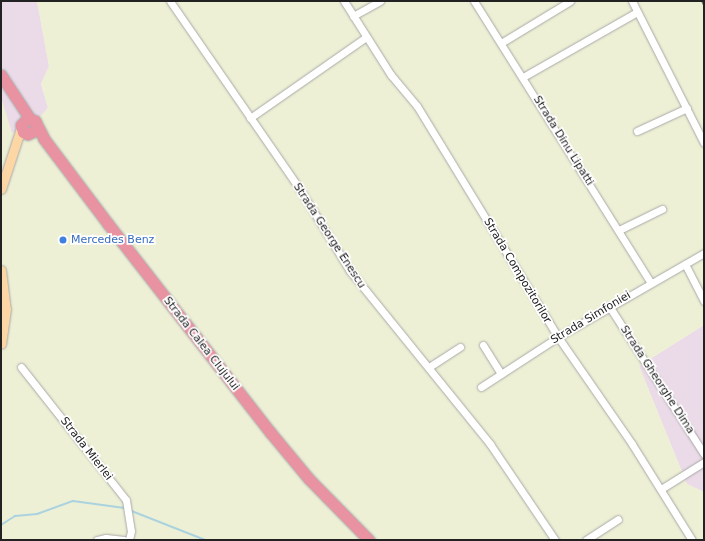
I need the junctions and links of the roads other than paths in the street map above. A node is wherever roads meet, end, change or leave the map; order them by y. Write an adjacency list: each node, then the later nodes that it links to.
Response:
1 (170, 1): 14 (street, Strada George Enescu)
2 (344, 1): 8 (street, Strada Compozitorilor)
3 (380, 1): 8 (street)
4 (570, 1): 10 (street)
5 (632, 1): 7 (street)
6 (478, 2): 10 (street, Strada Dinu Lipatti)
7 (637, 12): 12 (street); 13 (street)
8 (353, 16): 9 (street, Strada Compozitorilor)
9 (366, 37): 14 (street); 28 (street, Strada Compozitorilor)
10 (501, 43): 12 (street, Strada Dinu Lipatti)
11 (1, 75): 15 (highway, Strada Calea Clujului)
12 (523, 77): 20 (street, Strada Dinu Lipatti)
13 (687, 108): 16 (street); 17 (street)
14 (250, 118): 33 (street, Strada George Enescu)
15 (28, 127): 18 (main road); 43 (highway, Strada Calea Clujului)
16 (637, 131)
17 (704, 143)
18 (1, 189)
19 (662, 209): 20 (street)
20 (619, 230): 24 (street, Strada Dinu Lipatti)
21 (704, 253): 22 (street, Strada Simfoniei)
22 (685, 264): 24 (street, Strada Simfoniei); 26 (street)
23 (1, 270): 25 (main road)
24 (650, 282): 27 (street, Strada Simfoniei)
25 (3, 299): 29 (main road)
26 (704, 301)
27 (610, 306): 28 (street, Strada Simfoniei); 36 (street, Strada Gheorghe Dima)
28 (558, 337): 34 (street, Strada Simfoniei); 38 (street, Strada Compozitorilor)
29 (1, 344)
30 (483, 344): 34 (street)
31 (460, 347): 33 (street)
32 (21, 367): 42 (street, Strada Mierlei)
33 (429, 367): 44 (street, Strada George Enescu)
34 (501, 374): 35 (street, Strada Simfoniei)
35 (481, 387)
36 (704, 454)
37 (704, 462): 38 (street)
38 (661, 489): 46 (street, Strada Compozitorilor)
39 (618, 519): 45 (street)
40 (97, 540): 41 (street)
41 (124, 540)
42 (129, 540)
43 (369, 540)
44 (555, 540)
45 (586, 540)
46 (692, 540)

